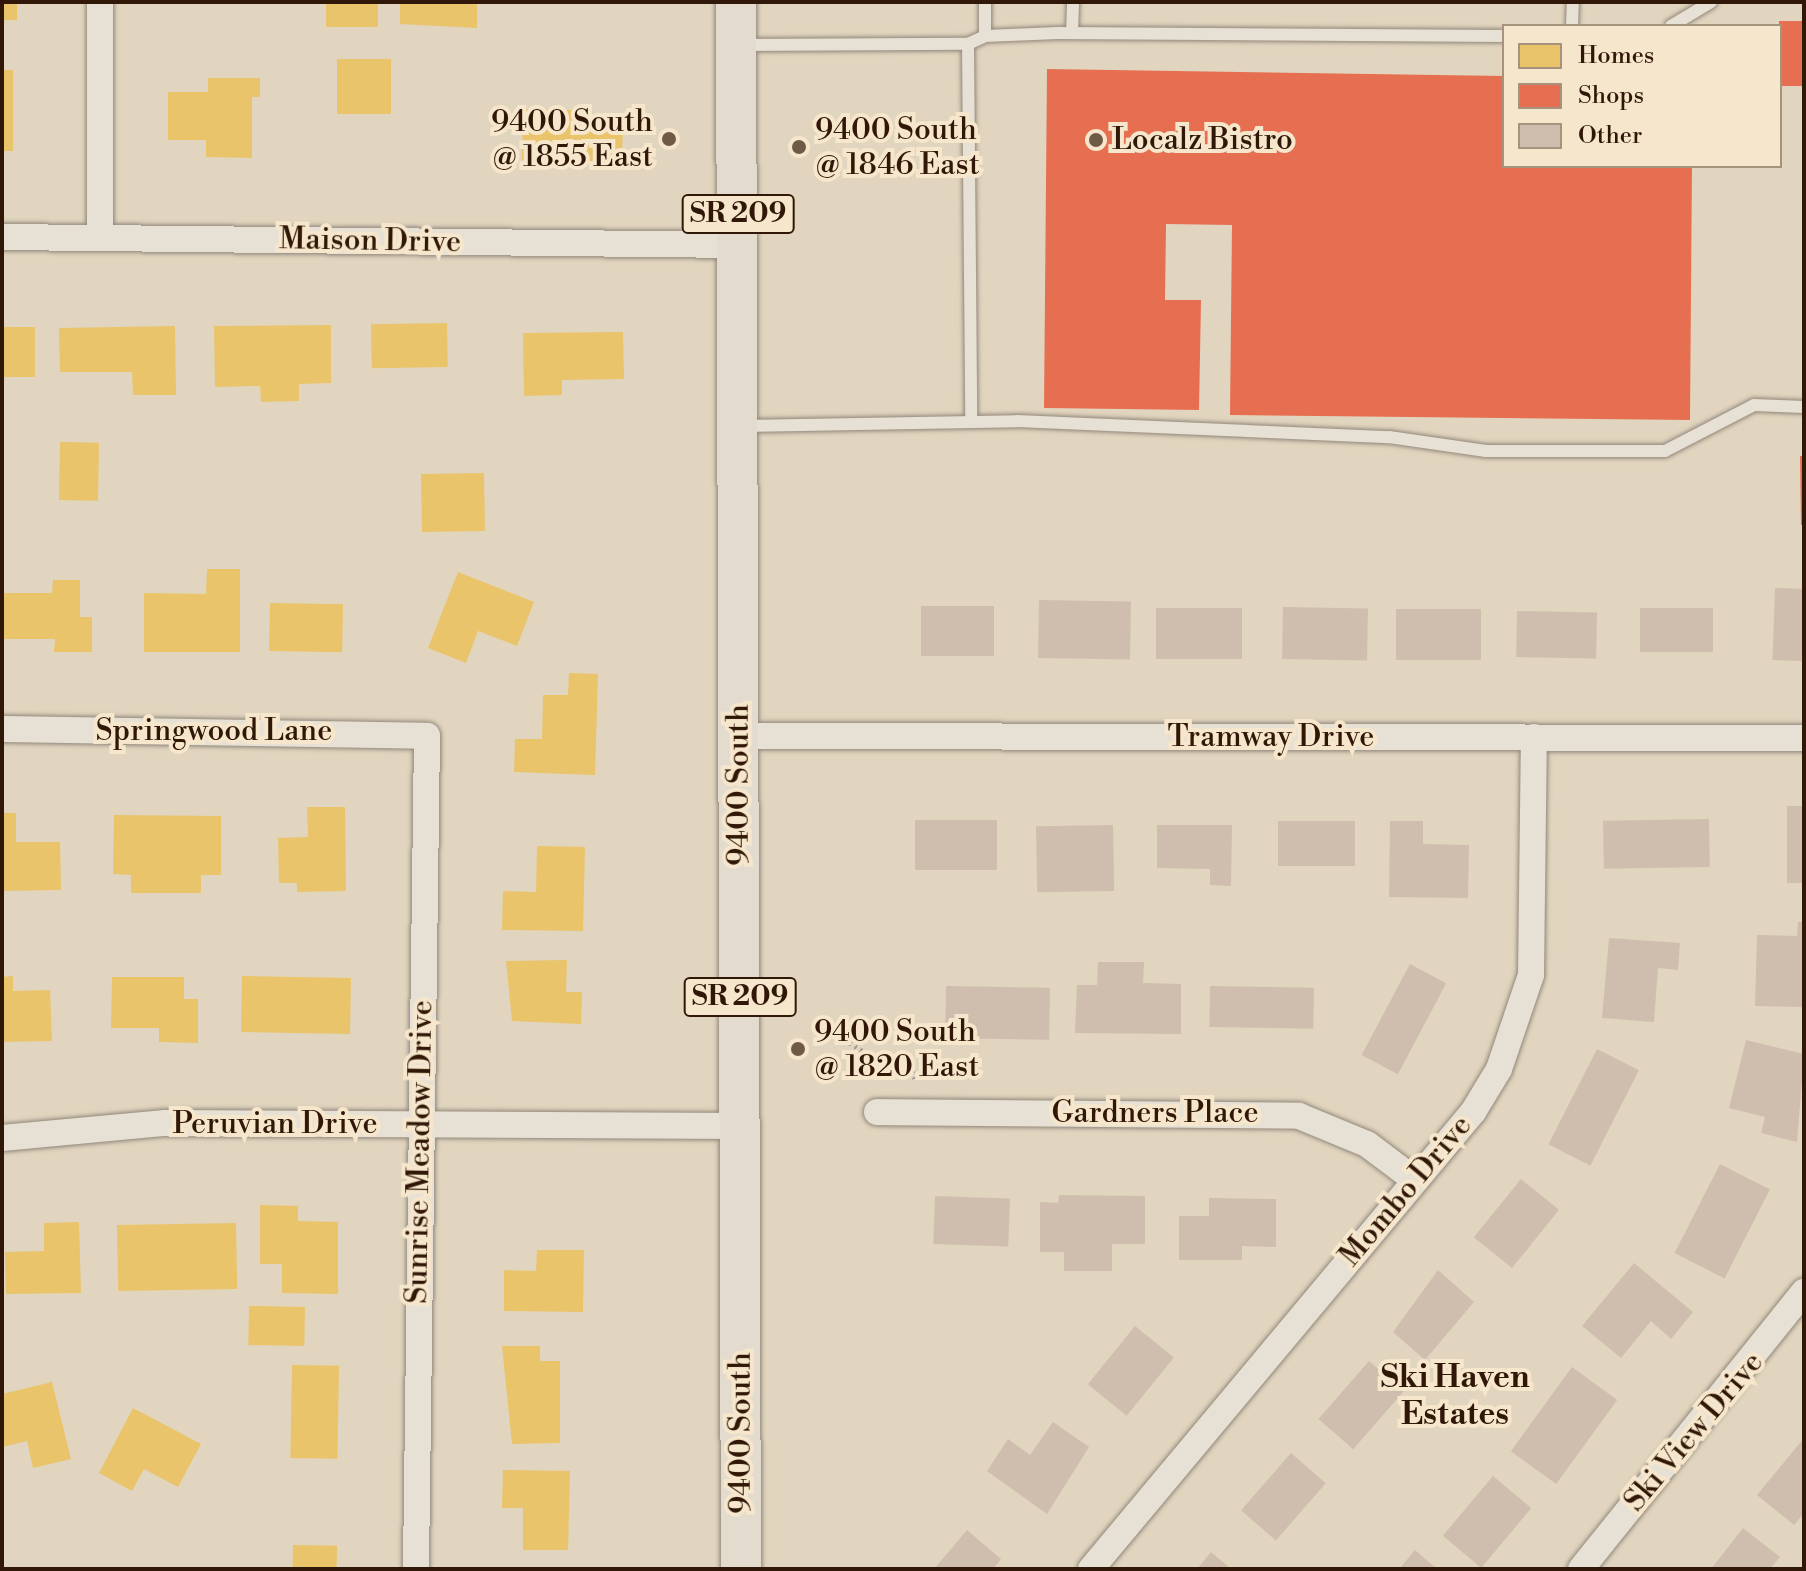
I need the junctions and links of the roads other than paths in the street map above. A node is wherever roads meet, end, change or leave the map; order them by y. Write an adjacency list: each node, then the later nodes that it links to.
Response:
1 (100, 2): 15 (street)
2 (736, 2): 13 (main road, 9400 South / SR 209)
3 (985, 2): 10 (lane)
4 (1073, 2): 9 (lane)
5 (1573, 2): 7 (lane)
6 (1711, 2): 8 (lane)
7 (1572, 24)
8 (1674, 24)
9 (1072, 33): 10 (lane); 11 (lane)
10 (985, 36): 12 (lane)
11 (1502, 36)
12 (968, 44): 13 (lane); 18 (lane)
13 (736, 45): 16 (main road, 9400 South / SR 209)
14 (2, 237): 15 (street, Maison Drive)
15 (100, 238): 16 (street, Maison Drive)
16 (738, 245): 19 (main road, 9400 South / SR 209)
17 (1804, 407): 18 (lane)
18 (971, 422): 19 (lane)
19 (740, 426): 22 (main road, 9400 South / SR 209)
20 (2, 729): 21 (street, Springwood Lane)
21 (427, 736): 26 (street, Sunrise Meadow Drive)
22 (739, 736): 23 (street, Tramway Drive); 27 (main road, 9400 South / SR 209)
23 (1534, 737): 24 (street, Tramway Drive); 29 (street, Mombo Drive)
24 (1804, 738)
25 (877, 1112): 29 (street, Gardners Place)
26 (421, 1125): 27 (street, Peruvian Drive); 28 (street, Peruvian Drive); 31 (street, Sunrise Meadow Drive)
27 (741, 1126): 32 (main road, 9400 South / SR 209)
28 (2, 1138)
29 (1415, 1180): 33 (street, Mombo Drive)
30 (1804, 1292): 34 (street, Ski View Drive)
31 (416, 1569)
32 (741, 1569)
33 (1091, 1569)
34 (1581, 1569)

